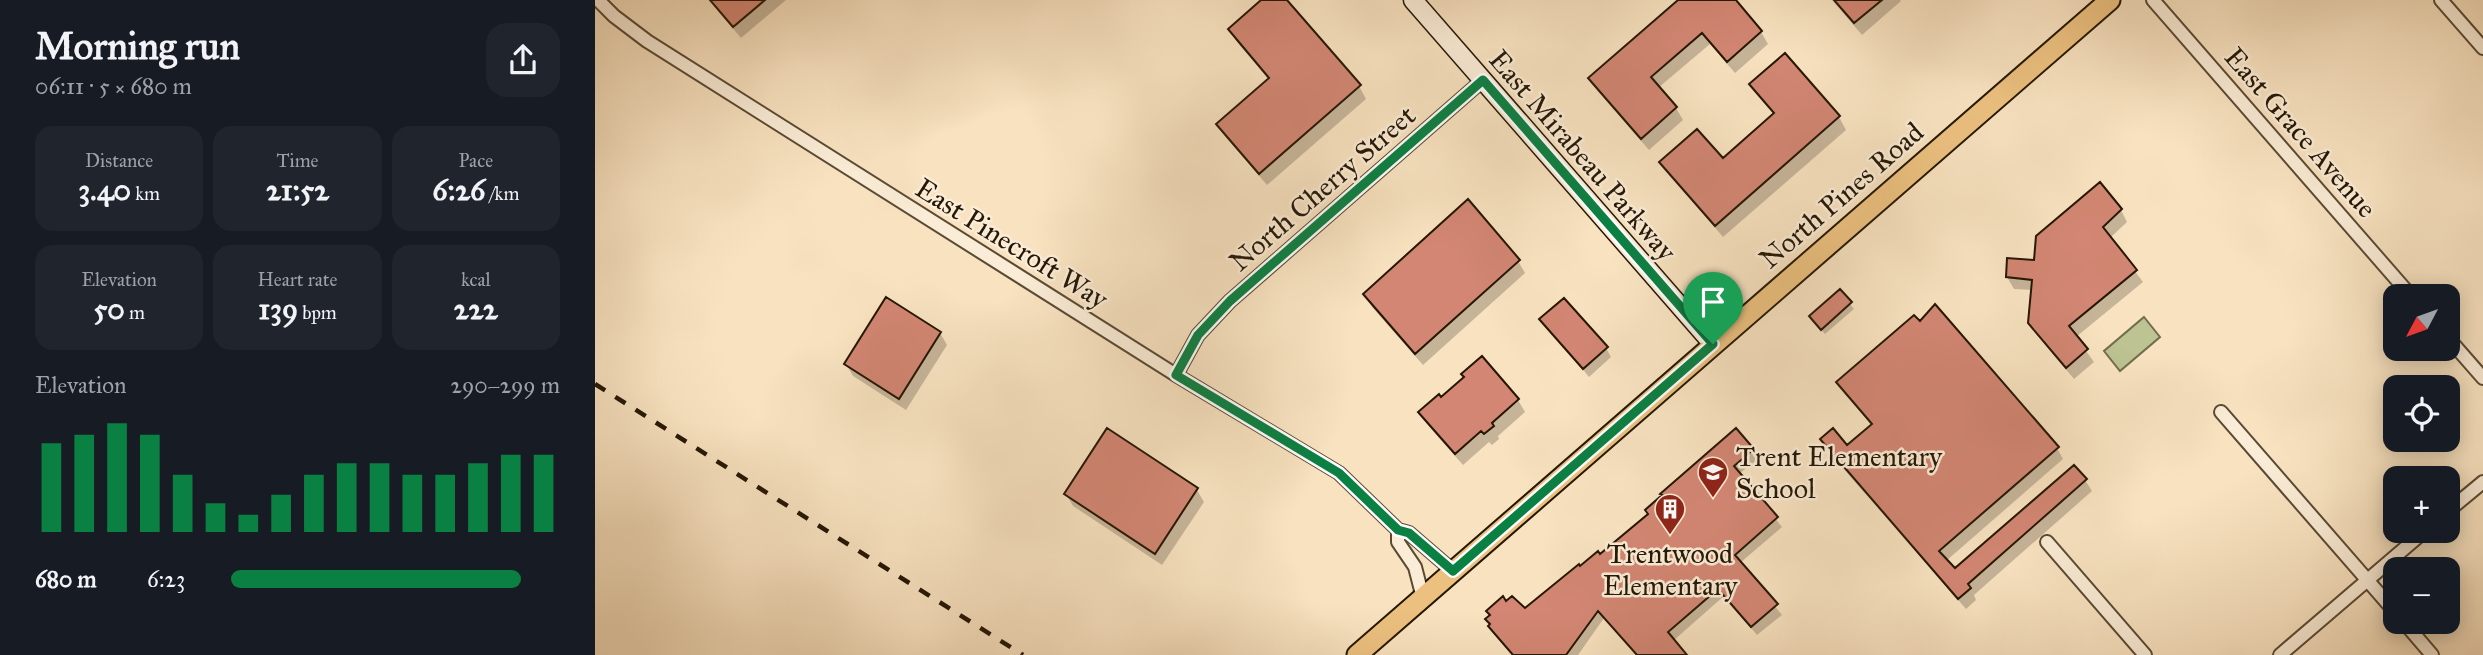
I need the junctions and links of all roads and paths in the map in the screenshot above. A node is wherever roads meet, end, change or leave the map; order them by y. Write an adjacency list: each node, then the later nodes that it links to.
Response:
1 (598, 0): 11 (street, East Pinecroft Way)
2 (1413, 0): 7 (street, East Mirabeau Parkway)
3 (2110, 0): 9 (main road, North Pines Road)
4 (2153, 0): 8 (street, East Grace Avenue)
5 (2441, 0): 6 (street)
6 (2483, 48)
7 (1483, 80): 9 (street, East Mirabeau Parkway); 11 (street, North Cherry Street)
8 (2401, 284)
9 (1713, 344): 19 (main road, North Pines Road)
10 (2461, 353): 12 (street)
11 (1176, 375): 16 (street, East Pinecroft Way)
12 (2483, 378)
13 (2221, 412): 20 (street)
14 (2483, 482): 15 (street)
15 (2460, 501)
16 (1398, 530): 19 (street, East Pinecroft Way); 21 (street, East Pinecroft Way)
17 (2047, 542): 25 (street)
18 (2411, 543): 20 (street)
19 (1453, 571): 21 (main road, North Pines Road)
20 (2367, 580): 22 (street); 26 (street)
21 (1423, 598): 24 (main road, North Pines Road)
22 (2383, 598)
23 (2414, 634): 27 (street)
24 (1357, 655)
25 (2145, 655)
26 (2280, 655)
27 (2431, 655)

